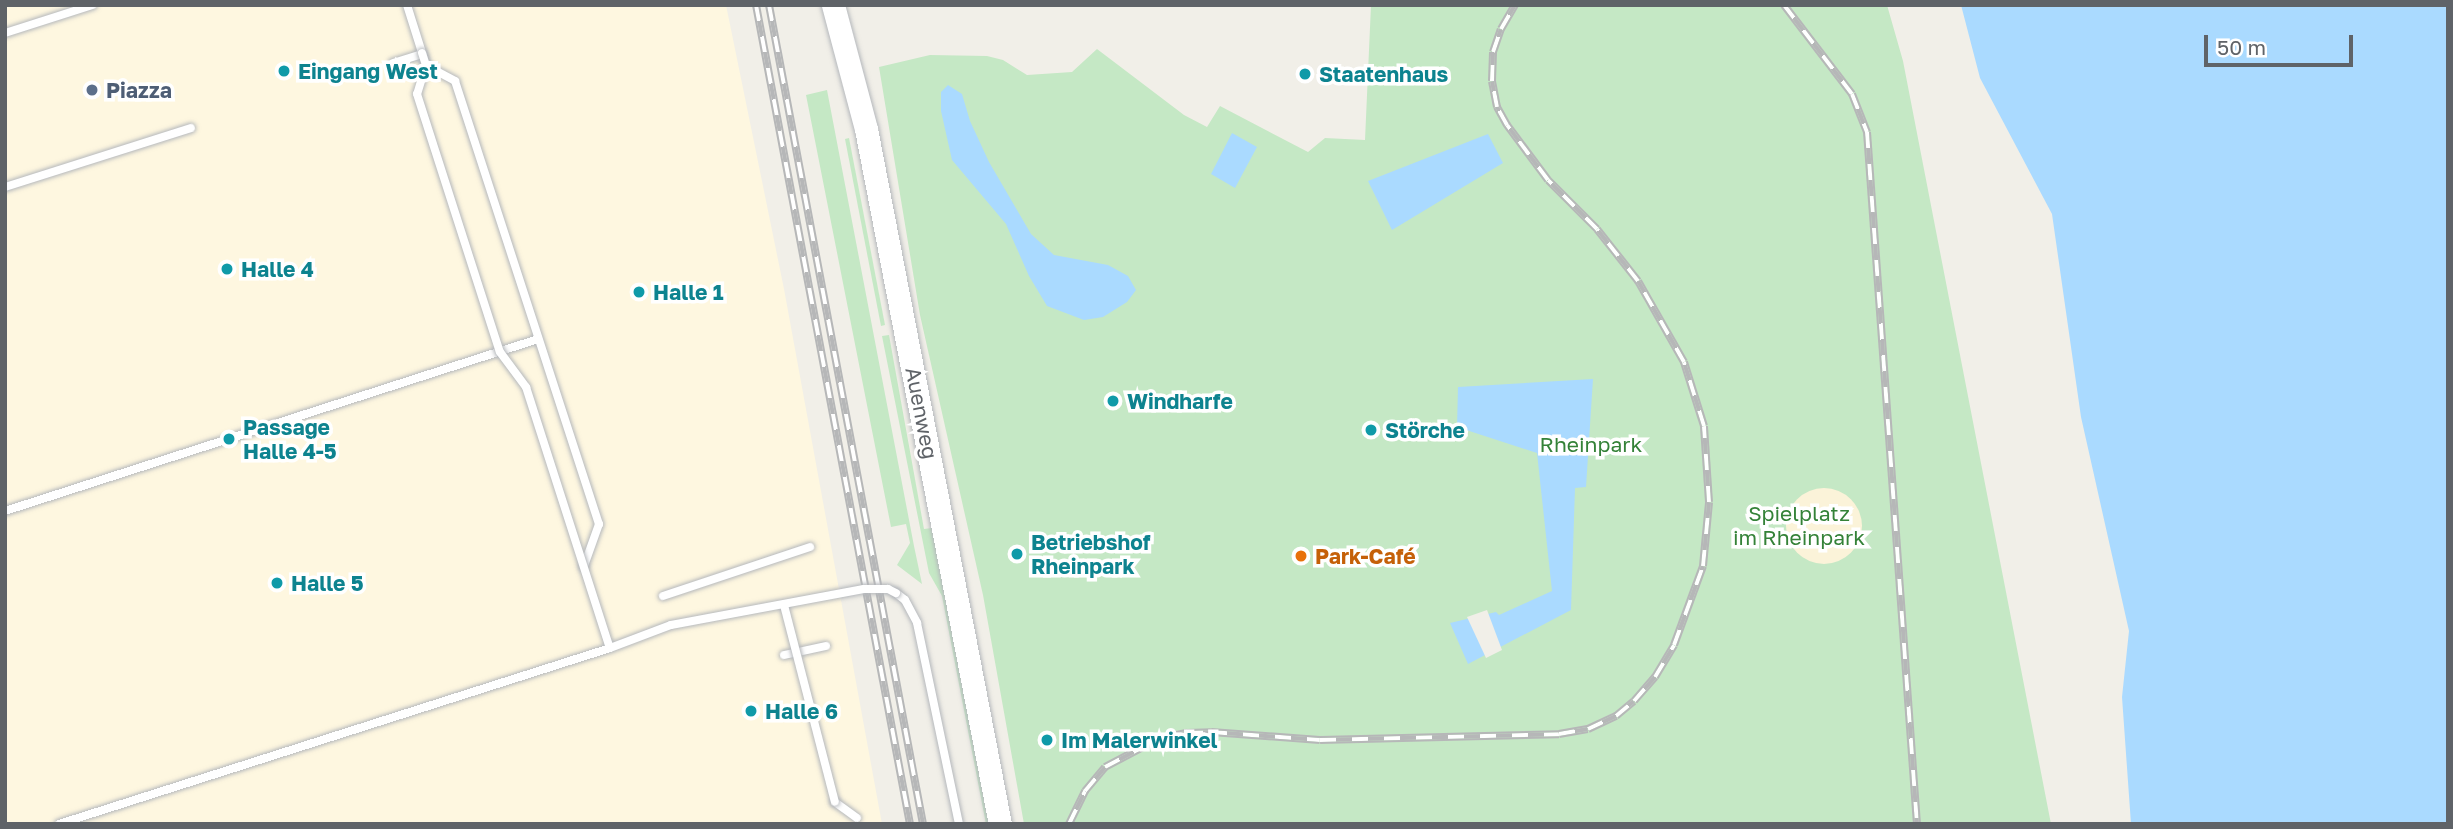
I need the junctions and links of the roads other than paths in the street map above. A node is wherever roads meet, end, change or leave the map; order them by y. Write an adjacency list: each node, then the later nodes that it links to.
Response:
1 (93, 5): 4 (lane)
2 (407, 5): 5 (lane); 12 (lane, bridge)
3 (833, 5): 26 (street, Auenweg)
4 (5, 33)
5 (423, 54): 6 (lane); 7 (lane)
6 (393, 63)
7 (427, 66): 10 (lane); 11 (lane)
8 (191, 128): 9 (lane)
9 (5, 187)
10 (538, 339): 11 (lane); 16 (lane)
11 (500, 352): 12 (lane); 14 (lane)
12 (519, 378): 13 (lane)
13 (526, 387): 16 (lane); 20 (lane, bridge)
14 (5, 510)
15 (810, 547): 17 (lane)
16 (584, 566): 22 (lane)
17 (663, 596)
18 (784, 605): 20 (lane, bridge); 23 (lane, bridge); 25 (lane, bridge)
19 (826, 646): 21 (lane)
20 (610, 648): 22 (lane, bridge)
21 (784, 655)
22 (243, 765): 24 (lane, bridge)
23 (857, 818)
24 (59, 824)
25 (959, 824)
26 (1000, 824)

